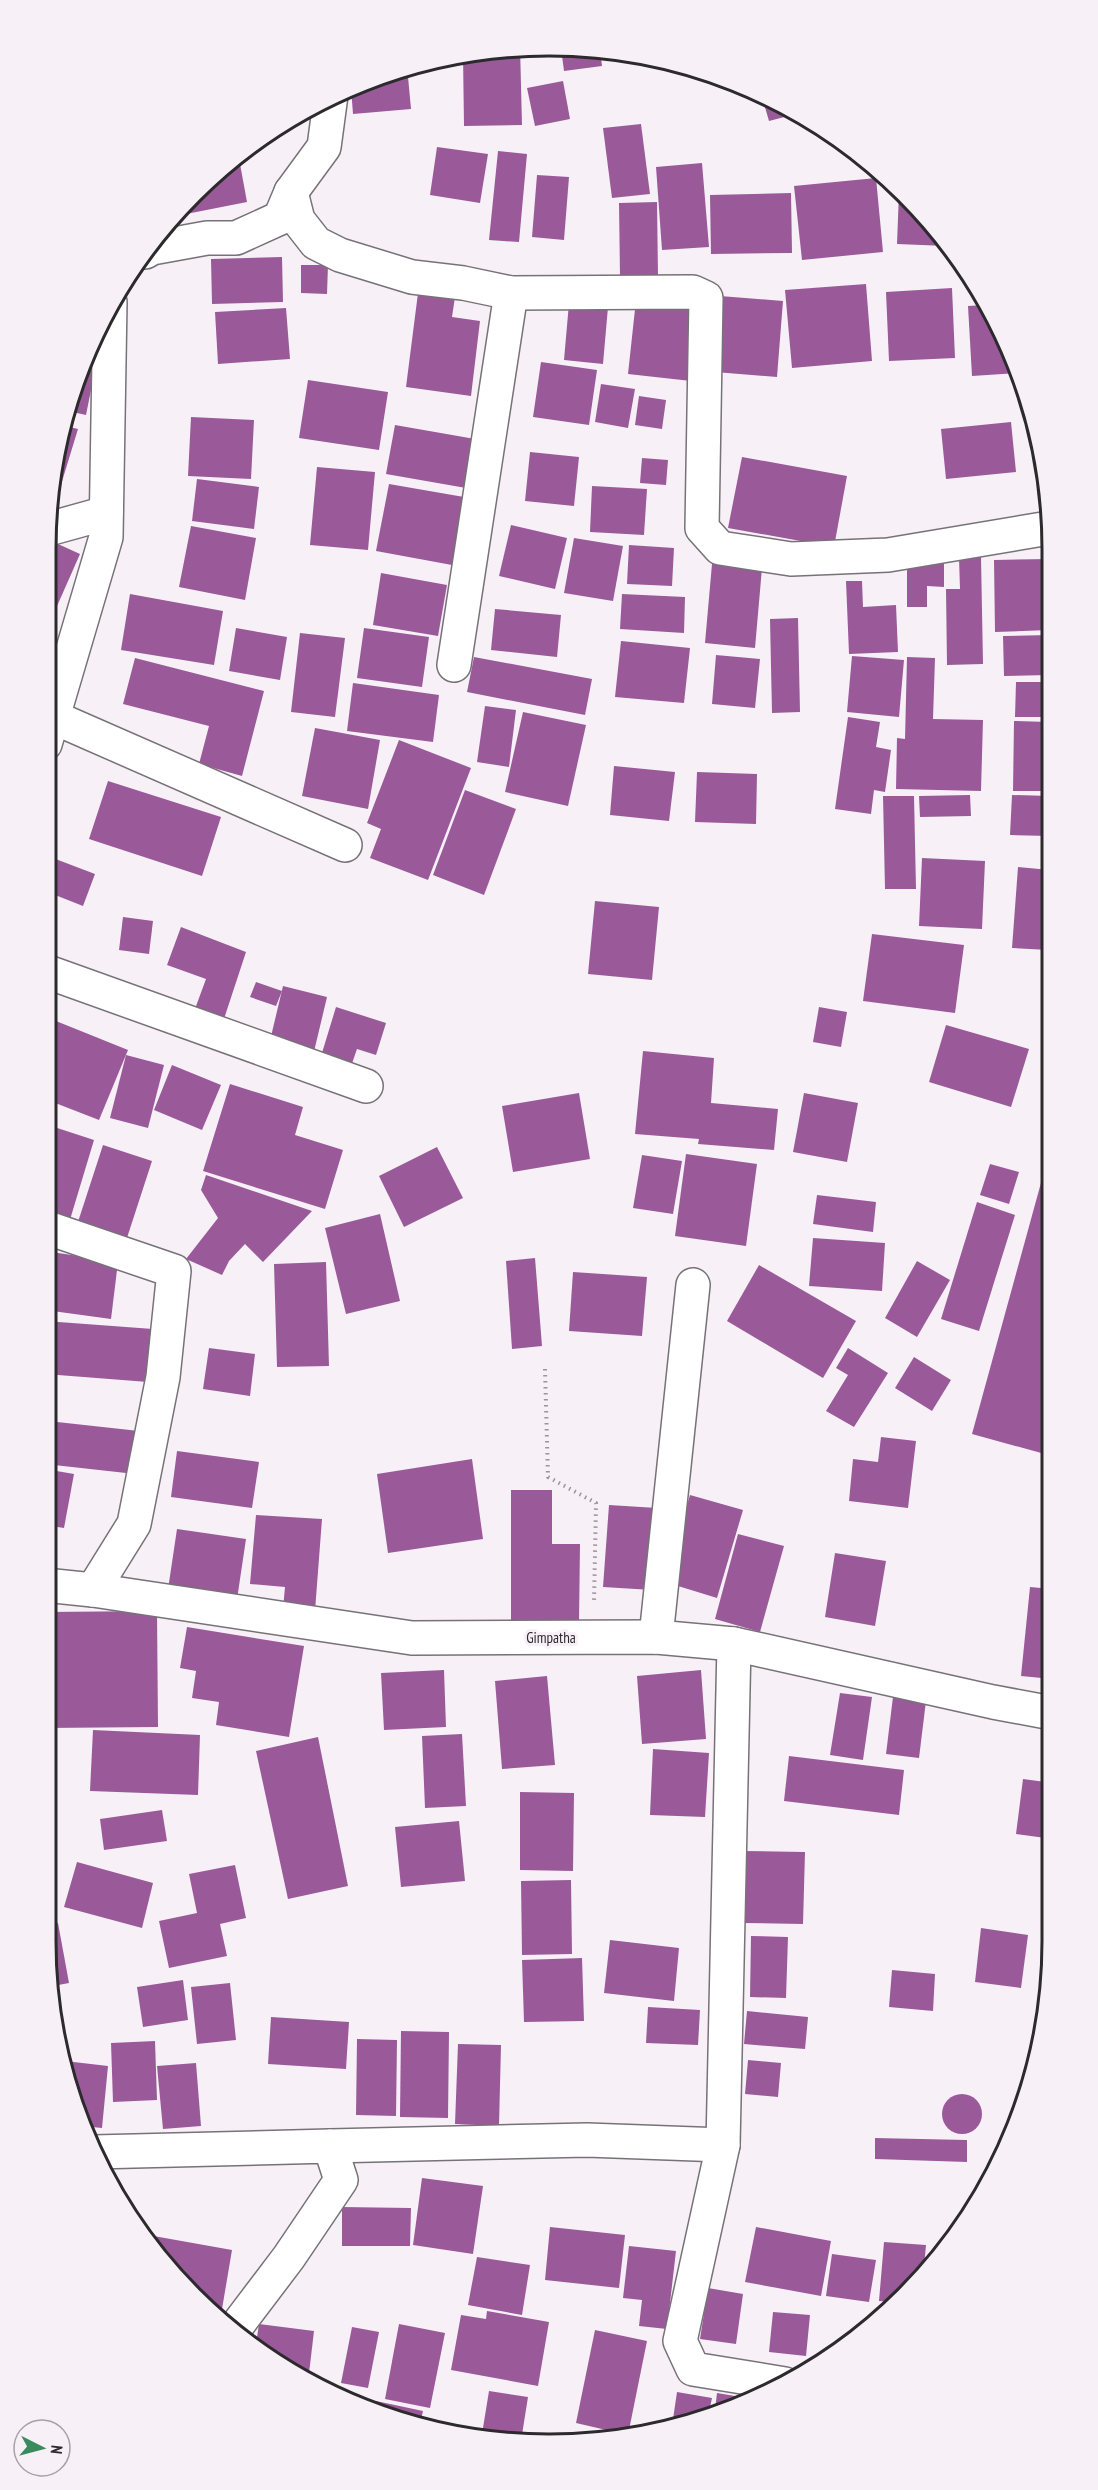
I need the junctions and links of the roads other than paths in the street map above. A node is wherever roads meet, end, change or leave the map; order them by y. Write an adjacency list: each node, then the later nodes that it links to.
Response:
1 (329, 107): 2 (street)
2 (291, 192): 3 (street); 4 (street)
3 (159, 247)
4 (511, 293): 8 (street); 9 (street)
5 (110, 325): 6 (street)
6 (106, 513): 7 (street); 10 (street)
7 (57, 526)
8 (1041, 529)
9 (454, 665)
10 (56, 706)
11 (56, 733): 12 (street)
12 (345, 845)
13 (56, 975): 14 (street)
14 (366, 1086)
15 (56, 1231): 18 (street)
16 (693, 1285): 19 (street)
17 (56, 1586): 18 (street, Gimpatha)
18 (93, 1590): 19 (street, Gimpatha)
19 (656, 1637): 20 (street, Gimpatha)
20 (734, 1644): 21 (street, Gimpatha); 22 (street)
21 (1042, 1711)
22 (723, 2145): 23 (street); 26 (street)
23 (330, 2146): 24 (street); 25 (street)
24 (103, 2152)
25 (238, 2324)
26 (771, 2382)

